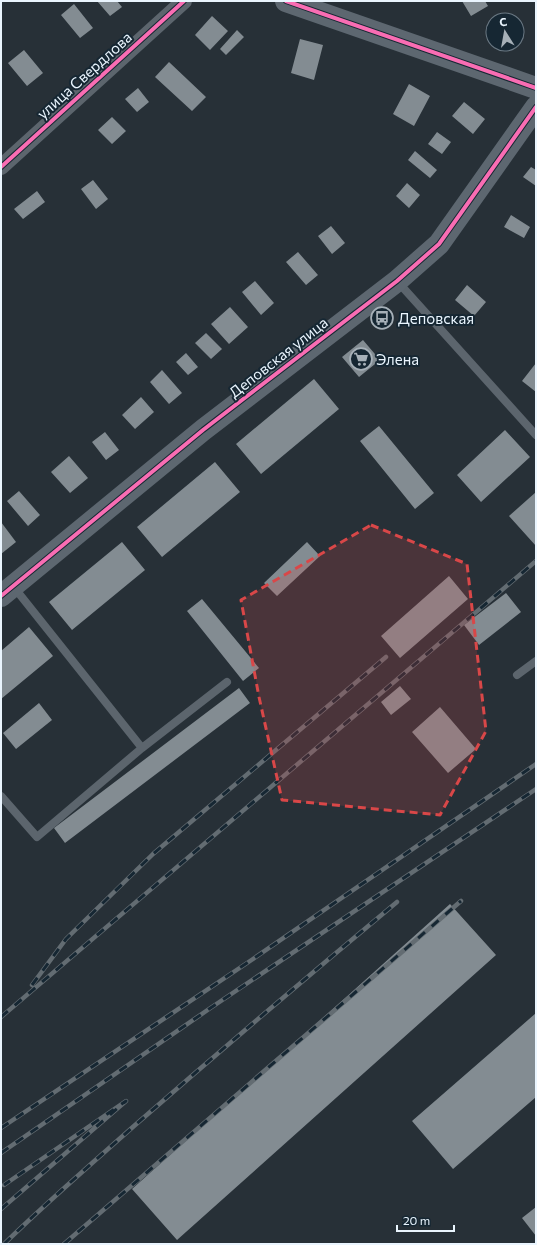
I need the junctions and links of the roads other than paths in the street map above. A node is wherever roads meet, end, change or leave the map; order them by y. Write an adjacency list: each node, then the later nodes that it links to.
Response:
1 (184, 1): 5 (street, улица Свердлова)
2 (286, 1): 3 (street)
3 (536, 88)
4 (536, 107): 6 (street, Деповская улица)
5 (1, 167)
6 (397, 281): 7 (lane); 8 (street, Деповская улица)
7 (536, 435)
8 (7, 591): 12 (lane)
9 (536, 661): 10 (lane)
10 (517, 675)
11 (227, 682): 12 (lane)
12 (142, 748): 13 (lane)
13 (1, 796)

